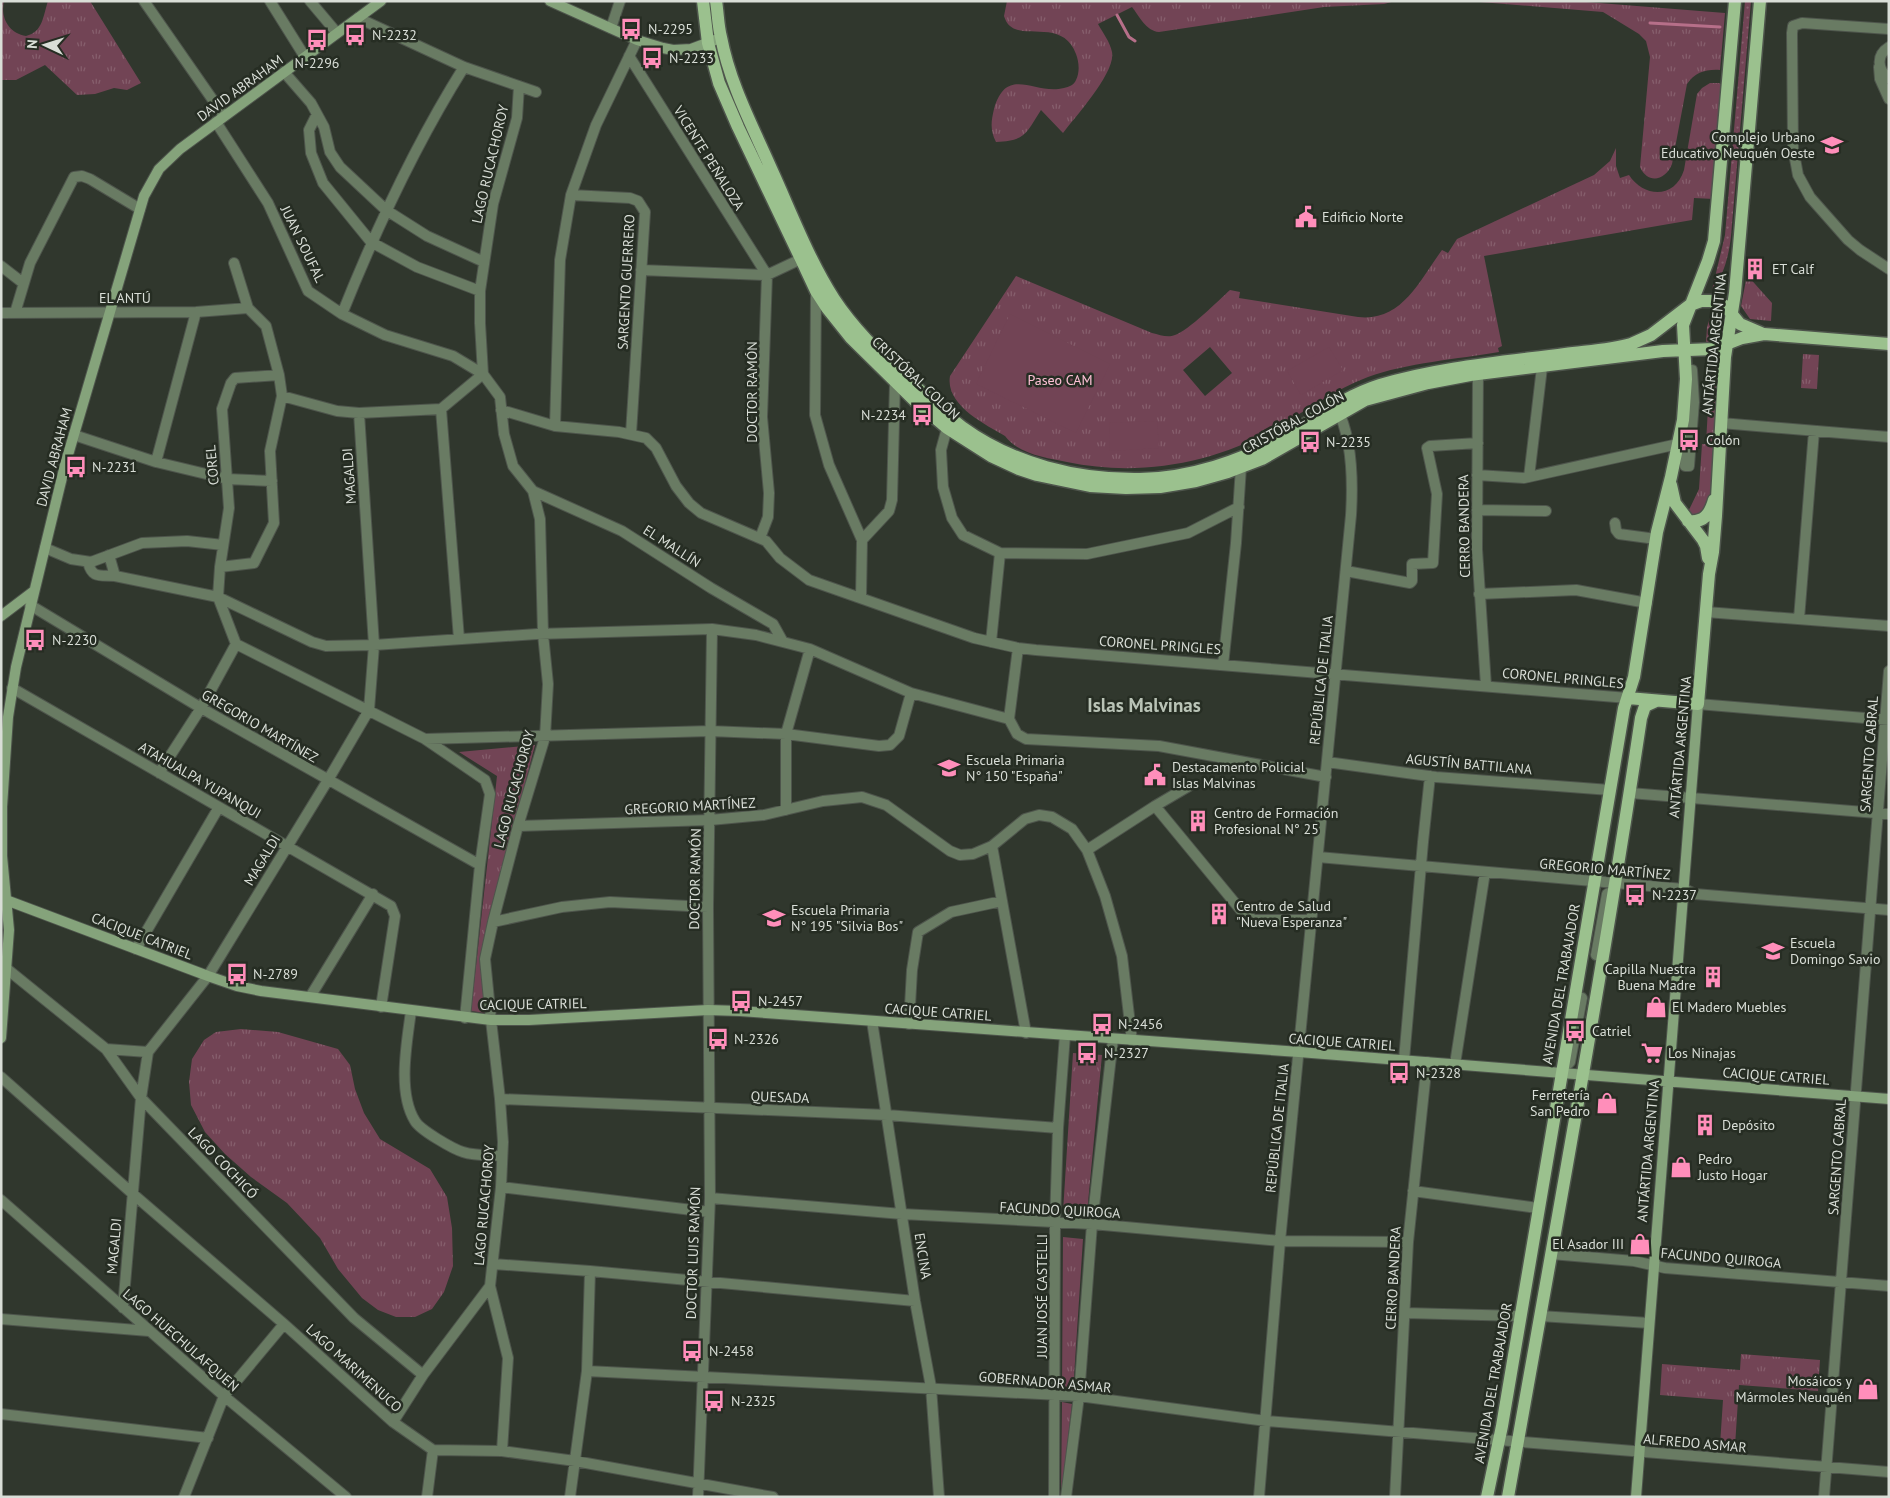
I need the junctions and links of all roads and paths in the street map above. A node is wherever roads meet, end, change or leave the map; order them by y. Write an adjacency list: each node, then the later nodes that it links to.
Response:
1 (144, 1): 29 (street, JUAN SOUFAL)
2 (270, 1): 20 (street)
3 (310, 1): 15 (street)
4 (381, 1): 12 (main road, DAVID ABRAHAM)
5 (550, 1): 13 (main road)
6 (620, 1): 13 (street)
7 (703, 1): 17 (main road)
8 (711, 1): 17 (main road)
9 (716, 1): 17 (main road)
10 (1735, 1): 44 (main road, ANTÁRTIDA ARGENTINA)
11 (1760, 1): 50 (main road, ANTÁRTIDA ARGENTINA)
12 (358, 18): 15 (main road, DAVID ABRAHAM); 22 (street)
13 (611, 28): 16 (main road)
14 (1889, 29): 38 (street)
15 (337, 33): 20 (main road, DAVID ABRAHAM)
16 (637, 40): 17 (main road); 19 (street)
17 (714, 40): 34 (main road, CRISTÓBAL COLÓN); 63 (main road, CRISTÓBAL COLÓN)
18 (1889, 47): 21 (street)
19 (628, 56): 30 (street); 40 (street, VICENTE PEÑALOZA)
20 (305, 57): 23 (main road, DAVID ABRAHAM)
21 (1879, 64): 24 (street); 27 (street)
22 (464, 67): 25 (street); 32 (street)
23 (284, 72): 28 (street); 29 (main road, DAVID ABRAHAM)
24 (1889, 78)
25 (519, 86): 26 (street); 35 (street, LAGO RUCACHOROY)
26 (536, 92)
27 (1889, 99)
28 (317, 114): 32 (street); 33 (street)
29 (220, 119): 31 (main road, DAVID ABRAHAM); 51 (street, JUAN SOUFAL)
30 (571, 195): 39 (street, SARGENTO GUERRERO); 67 (street)
31 (140, 209): 41 (street); 46 (main road, DAVID ABRAHAM)
32 (386, 210): 33 (street); 35 (street)
33 (371, 242): 42 (street); 51 (street)
34 (801, 259): 40 (street); 43 (main road, CRISTÓBAL COLÓN)
35 (484, 262): 42 (street, LAGO RUCACHOROY)
36 (234, 263): 45 (street)
37 (1, 266): 41 (street)
38 (1889, 269)
39 (641, 270): 40 (street); 70 (street, SARGENTO GUERRERO)
40 (767, 275): 90 (street, DOCTOR RAMÓN)
41 (23, 283): 49 (street)
42 (480, 291): 58 (street, LAGO RUCACHOROY)
43 (816, 291): 60 (main road, CRISTÓBAL COLÓN); 92 (street)
44 (1690, 306): 50 (main road, CRISTÓBAL COLÓN); 55 (main road, ANTÁRTIDA ARGENTINA); 56 (main road, CRISTÓBAL COLÓN)
45 (248, 308): 47 (street, EL ANTÚ); 59 (street)
46 (111, 312): 47 (street, EL ANTÚ); 49 (street, EL ANTÚ); 71 (main road, DAVID ABRAHAM)
47 (196, 312): 75 (street)
48 (1, 313): 49 (street, EL ANTÚ)
49 (15, 313)
50 (1732, 313): 52 (main road, CRISTÓBAL COLÓN); 54 (main road, ANTÁRTIDA ARGENTINA)
51 (342, 314): 58 (street, JUAN SOUFAL)
52 (1764, 334): 53 (main road, CRISTÓBAL COLÓN); 54 (main road, CRISTÓBAL COLÓN)
53 (1889, 344)
54 (1727, 345): 55 (main road, CRISTÓBAL COLÓN); 66 (main road, ANTÁRTIDA ARGENTINA)
55 (1678, 350): 56 (main road, CRISTÓBAL COLÓN); 74 (main road, ANTÁRTIDA ARGENTINA)
56 (1543, 361): 57 (main road, CRISTÓBAL COLÓN); 79 (street)
57 (1478, 370): 63 (main road, CRISTÓBAL COLÓN); 73 (street, CERRO BANDERA)
58 (483, 374): 62 (street); 64 (street, LAGO RUCACHOROY)
59 (279, 375): 61 (street); 81 (street, COREL)
60 (895, 382): 68 (main road, CRISTÓBAL COLÓN); 92 (street)
61 (282, 396): 65 (street); 82 (street)
62 (441, 409): 65 (street); 114 (street)
63 (1337, 409): 77 (main road, CRISTÓBAL COLÓN); 99 (street, REPÚBLICA DE ITALIA)
64 (501, 410): 67 (street, CORONEL PRINGLES); 83 (street, LAGO RUCACHOROY)
65 (359, 414): 118 (street, MAGALDI)
66 (1721, 424): 69 (street); 84 (main road, ANTÁRTIDA ARGENTINA)
67 (555, 426): 70 (street, CORONEL PRINGLES)
68 (947, 428): 77 (main road, CRISTÓBAL COLÓN); 95 (street)
69 (1814, 431): 72 (street); 110 (street)
70 (631, 434): 90 (street, CORONEL PRINGLES)
71 (74, 435): 75 (street); 94 (main road, DAVID ABRAHAM)
72 (1889, 437)
73 (1478, 443): 78 (street, CERRO BANDERA); 99 (street)
74 (1678, 444): 79 (street); 80 (main road, ANTÁRTIDA ARGENTINA)
75 (156, 462): 81 (street)
76 (1685, 466): 76 (street)
77 (1241, 467): 85 (street)
78 (1477, 476): 79 (street); 86 (street, CERRO BANDERA)
79 (1529, 477)
80 (1672, 477): 88 (main road); 91 (main road, AVENIDA DEL TRABAJADOR)
81 (227, 480): 82 (street); 93 (street, COREL)
82 (272, 481): 98 (street)
83 (533, 491): 113 (street, LAGO RUCACHOROY); 115 (street, EL MALLÍN)
84 (1716, 493): 88 (main road); 101 (main road, ANTÁRTIDA ARGENTINA)
85 (1239, 507): 95 (street); 121 (street)
86 (1477, 510): 87 (street); 103 (street, CERRO BANDERA)
87 (1546, 511)
88 (1688, 520): 101 (main road)
89 (1615, 522): 91 (street)
90 (760, 538): 105 (street, CORONEL PRINGLES)
91 (1656, 539): 106 (main road, AVENIDA DEL TRABAJADOR)
92 (862, 540): 105 (street)
93 (223, 545): 96 (street); 98 (street, COREL)
94 (45, 548): 97 (street); 102 (main road, DAVID ABRAHAM)
95 (1000, 553): 116 (street)
96 (109, 555): 97 (street); 100 (street)
97 (88, 562): 100 (street)
98 (220, 567): 104 (street, COREL)
99 (1346, 571): 123 (street, REPÚBLICA DE ITALIA)
100 (115, 576): 104 (street)
101 (1708, 582): 108 (main road, ANTÁRTIDA ARGENTINA)
102 (34, 591): 107 (main road, DAVID ABRAHAM); 109 (main road)
103 (1479, 594): 106 (street); 124 (street, CERRO BANDERA)
104 (218, 597): 117 (street); 118 (street)
105 (861, 598): 116 (street, CORONEL PRINGLES)
106 (1646, 603): 127 (main road, AVENIDA DEL TRABAJADOR)
107 (30, 605): 125 (main road, DAVID ABRAHAM); 130 (street, GREGORIO MARTÍNEZ)
108 (1706, 612): 110 (street); 129 (main road, ANTÁRTIDA ARGENTINA)
109 (1, 616)
110 (1799, 619): 111 (street)
111 (1889, 626)
112 (712, 629): 113 (street); 115 (street); 134 (street, DOCTOR RAMÓN)
113 (543, 634): 114 (street); 136 (street, LAGO RUCACHOROY)
114 (460, 639): 118 (street)
115 (784, 642): 120 (street)
116 (991, 642): 119 (street, CORONEL PRINGLES)
117 (236, 644): 130 (street); 131 (street)
118 (374, 645): 131 (street, MAGALDI)
119 (1018, 648): 121 (street, CORONEL PRINGLES); 132 (street)
120 (810, 649): 126 (street); 135 (street)
121 (1223, 665): 123 (street, CORONEL PRINGLES)
122 (1889, 671): 133 (street, SARGENTO CABRAL)
123 (1336, 674): 124 (street, CORONEL PRINGLES); 138 (street, REPÚBLICA DE ITALIA)
124 (1486, 686): 127 (street, CORONEL PRINGLES)
125 (12, 688): 139 (street, ATAHUALPA YUPANQUI); 157 (main road, DAVID ABRAHAM)
126 (911, 693): 132 (street); 135 (street)
127 (1628, 698): 128 (main road, CORONEL PRINGLES); 144 (main road, AVENIDA DEL TRABAJADOR)
128 (1656, 700): 129 (main road, CORONEL PRINGLES); 145 (main road)
129 (1698, 704): 133 (street, CORONEL PRINGLES); 146 (main road, ANTÁRTIDA ARGENTINA)
130 (201, 708): 139 (street); 142 (street, GREGORIO MARTÍNEZ)
131 (369, 710): 137 (street); 142 (street, MAGALDI)
132 (1010, 718): 141 (street)
133 (1887, 719): 150 (street, SARGENTO CABRAL)
134 (710, 731): 135 (street); 136 (street); 152 (street, DOCTOR RAMÓN)
135 (786, 734): 149 (street)
136 (545, 737): 137 (street); 153 (street, LAGO RUCACHOROY)
137 (425, 739): 159 (street)
138 (1327, 762): 140 (street, AGUSTÍN BATTILANA); 141 (street, REPÚBLICA DE ITALIA)
139 (159, 773): 148 (street, ATAHUALPA YUPANQUI)
140 (1430, 776): 144 (street, AGUSTÍN BATTILANA); 160 (street)
141 (1326, 777): 158 (street, REPÚBLICA DE ITALIA)
142 (328, 780): 154 (street, MAGALDI); 159 (street, GREGORIO MARTÍNEZ)
143 (1189, 786): 147 (street)
144 (1610, 790): 162 (main road, AVENIDA DEL TRABAJADOR)
145 (1630, 793): 146 (street); 163 (main road)
146 (1691, 798): 150 (street); 164 (main road, ANTÁRTIDA ARGENTINA)
147 (1155, 806): 156 (street); 171 (street)
148 (219, 807): 154 (street, ATAHUALPA YUPANQUI); 173 (street)
149 (786, 810): 152 (street, GREGORIO MARTÍNEZ); 155 (street, GREGORIO MARTÍNEZ)
150 (1878, 813): 151 (street); 169 (street, SARGENTO CABRAL)
151 (1889, 814)
152 (710, 820): 153 (street, GREGORIO MARTÍNEZ); 168 (street, DOCTOR RAMÓN)
153 (518, 826): 172 (street, LAGO RUCACHOROY)
154 (287, 845): 165 (street, ATAHUALPA YUPANQUI); 176 (street, MAGALDI)
155 (992, 846): 156 (street); 167 (street)
156 (1087, 850): 190 (street)
157 (2, 856): 166 (main road, DAVID ABRAHAM)
158 (1318, 857): 160 (street, GREGORIO MARTÍNEZ); 171 (street, REPÚBLICA DE ITALIA)
159 (480, 865): 182 (street)
160 (1420, 867): 161 (street, GREGORIO MARTÍNEZ); 194 (street)
161 (1485, 872): 162 (street, GREGORIO MARTÍNEZ); 196 (street)
162 (1593, 882): 163 (street, GREGORIO MARTÍNEZ); 197 (main road, AVENIDA DEL TRABAJADOR)
163 (1616, 884): 164 (street, GREGORIO MARTÍNEZ); 198 (main road)
164 (1684, 889): 169 (street, GREGORIO MARTÍNEZ); 200 (main road, ANTÁRTIDA ARGENTINA)
165 (373, 894): 177 (street); 179 (street, ATAHUALPA YUPANQUI)
166 (3, 898): 173 (main road, CACIQUE CATRIEL); 175 (main road, DAVID ABRAHAM)
167 (1002, 901): 185 (street); 186 (street)
168 (708, 907): 172 (street); 181 (street, DOCTOR RAMÓN)
169 (1870, 908): 170 (street, GREGORIO MARTÍNEZ); 201 (street, SARGENTO CABRAL)
170 (1889, 910)
171 (1312, 920): 193 (street, REPÚBLICA DE ITALIA)
172 (493, 922): 183 (street, LAGO RUCACHOROY)
173 (136, 949): 176 (main road, CACIQUE CATRIEL)
174 (1601, 956): 174 (street)
175 (7, 969): 188 (main road, DAVID ABRAHAM); 191 (street, LAGO COCHICÓ)
176 (208, 976): 177 (main road, CACIQUE CATRIEL); 192 (street, MAGALDI)
177 (310, 997): 179 (main road, CACIQUE CATRIEL)
178 (1582, 998): 178 (street)
179 (381, 1006): 180 (main road, CACIQUE CATRIEL)
180 (411, 1010): 182 (main road, CACIQUE CATRIEL); 208 (street)
181 (708, 1010): 183 (main road, CACIQUE CATRIEL); 184 (main road, CACIQUE CATRIEL); 205 (street, DOCTOR LUIS RAMÓN)
182 (464, 1018): 183 (main road, CACIQUE CATRIEL)
183 (490, 1020): 204 (street, LAGO RUCACHOROY)
184 (872, 1021): 185 (main road, CACIQUE CATRIEL); 206 (street, ENCINA)
185 (910, 1024): 186 (main road, CACIQUE CATRIEL)
186 (1026, 1033): 187 (main road, CACIQUE CATRIEL)
187 (1065, 1035): 189 (main road, CACIQUE CATRIEL); 207 (street, JUAN JOSÉ CASTELLI)
188 (1, 1038)
189 (1113, 1039): 190 (main road, CACIQUE CATRIEL); 218 (street)
190 (1132, 1041): 193 (main road, CACIQUE CATRIEL)
191 (106, 1049): 192 (street); 202 (street, LAGO COCHICÓ)
192 (148, 1052): 202 (street, MAGALDI)
193 (1299, 1052): 194 (main road, CACIQUE CATRIEL); 219 (street, REPÚBLICA DE ITALIA)
194 (1404, 1060): 195 (main road, CACIQUE CATRIEL)
195 (1427, 1062): 196 (main road, CACIQUE CATRIEL); 210 (street, CERRO BANDERA)
196 (1455, 1064): 197 (main road, CACIQUE CATRIEL)
197 (1562, 1073): 198 (main road, CACIQUE CATRIEL); 214 (main road, AVENIDA DEL TRABAJADOR)
198 (1583, 1075): 200 (main road, CACIQUE CATRIEL); 221 (main road)
199 (1, 1077): 211 (street, LAGO MARIMENUCO)
200 (1668, 1081): 201 (main road, CACIQUE CATRIEL); 223 (main road, ANTÁRTIDA ARGENTINA)
201 (1856, 1096): 203 (main road, CACIQUE CATRIEL); 226 (street, SARGENTO CABRAL)
202 (141, 1098): 211 (street, MAGALDI); 239 (street, LAGO COCHICÓ)
203 (1889, 1098)
204 (500, 1099): 205 (street, QUESADA); 208 (street, LAGO RUCACHOROY)
205 (709, 1107): 206 (street, QUESADA); 212 (street, DOCTOR LUIS RAMÓN)
206 (887, 1115): 207 (street, QUESADA); 216 (street, ENCINA)
207 (1058, 1128): 217 (street, JUAN JOSÉ CASTELLI)
208 (502, 1156): 209 (street, LAGO RUCACHOROY)
209 (501, 1186): 215 (street); 222 (street, LAGO RUCACHOROY)
210 (1413, 1192): 214 (street); 220 (street, CERRO BANDERA)
211 (133, 1194): 230 (street, MAGALDI); 236 (street, LAGO MARIMENUCO)
212 (710, 1198): 215 (street, DOCTOR LUIS RAMÓN); 216 (street, FACUNDO QUIROGA)
213 (1, 1200): 230 (street, LAGO HUECHULAFQUEN)
214 (1538, 1208): 232 (main road, AVENIDA DEL TRABAJADOR)
215 (709, 1212): 225 (street, DOCTOR LUIS RAMÓN)
216 (902, 1214): 217 (street, FACUNDO QUIROGA); 229 (street, ENCINA)
217 (1055, 1223): 218 (street, FACUNDO QUIROGA); 242 (street, JUAN JOSÉ CASTELLI)
218 (1092, 1224): 219 (street, FACUNDO QUIROGA); 244 (street)
219 (1280, 1240): 220 (street, FACUNDO QUIROGA); 246 (street, REPÚBLICA DE ITALIA)
220 (1408, 1242): 231 (street, CERRO BANDERA)
221 (1551, 1254): 223 (street, FACUNDO QUIROGA); 233 (main road)
222 (493, 1264): 224 (street); 227 (street, LAGO RUCACHOROY)
223 (1654, 1266): 226 (street, FACUNDO QUIROGA); 235 (main road, ANTÁRTIDA ARGENTINA)
224 (590, 1271): 225 (street); 238 (street)
225 (707, 1282): 229 (street); 240 (street, DOCTOR LUIS RAMÓN)
226 (1841, 1282): 228 (street, FACUNDO QUIROGA); 256 (street, SARGENTO CABRAL)
227 (490, 1286): 239 (street, LAGO RUCACHOROY); 253 (street)
228 (1889, 1286)
229 (915, 1301): 241 (street, ENCINA)
230 (123, 1308): 237 (street, LAGO HUECHULAFQUEN)
231 (1405, 1313): 232 (street); 248 (street, CERRO BANDERA)
232 (1520, 1316): 250 (main road, AVENIDA DEL TRABAJADOR)
233 (1540, 1316): 235 (street); 251 (main road)
234 (1, 1319): 237 (street)
235 (1649, 1323): 254 (main road, ANTÁRTIDA ARGENTINA)
236 (284, 1324): 243 (street); 247 (street, LAGO MARIMENUCO)
237 (149, 1330): 243 (street, LAGO HUECHULAFQUEN)
238 (587, 1371): 240 (street, GOBERNADOR ASMAR); 255 (street)
239 (423, 1375): 247 (street, LAGO RUCACHOROY)
240 (703, 1376): 241 (street, GOBERNADOR ASMAR); 258 (street, DOCTOR LUIS RAMÓN)
241 (931, 1388): 242 (street, GOBERNADOR ASMAR); 265 (street, ENCINA)
242 (1056, 1395): 244 (street, GOBERNADOR ASMAR); 266 (street, JUAN JOSÉ CASTELLI)
243 (224, 1396): 249 (street); 260 (street, LAGO HUECHULAFQUEN)
244 (1079, 1396): 246 (street, GOBERNADOR ASMAR); 267 (street)
245 (1, 1414): 249 (street)
246 (1266, 1421): 248 (street, GOBERNADOR ASMAR); 268 (street, REPÚBLICA DE ITALIA)
247 (394, 1422): 252 (street, LAGO MARIMENUCO)
248 (1398, 1432): 250 (street, GOBERNADOR ASMAR); 269 (street, CERRO BANDERA)
249 (208, 1438): 259 (street)
250 (1499, 1440): 251 (street, ALFREDO ASMAR); 270 (main road, AVENIDA DEL TRABAJADOR)
251 (1518, 1442): 254 (street, ALFREDO ASMAR); 271 (main road)
252 (433, 1450): 253 (street); 261 (street)
253 (502, 1451): 255 (street)
254 (1639, 1452): 256 (street, ALFREDO ASMAR); 272 (main road, ANTÁRTIDA ARGENTINA)
255 (576, 1461): 258 (street); 262 (street)
256 (1827, 1467): 257 (street, ALFREDO ASMAR); 273 (street, SARGENTO CABRAL)
257 (1889, 1472)
258 (699, 1483): 263 (street, DOCTOR LUIS RAMÓN); 264 (street)
259 (184, 1497)
260 (346, 1497)
261 (427, 1497)
262 (570, 1497)
263 (698, 1497)
264 (773, 1497)
265 (939, 1497)
266 (1054, 1497)
267 (1066, 1497)
268 (1259, 1497)
269 (1395, 1497)
270 (1487, 1497)
271 (1508, 1497)
272 (1636, 1497)
273 (1824, 1497)

